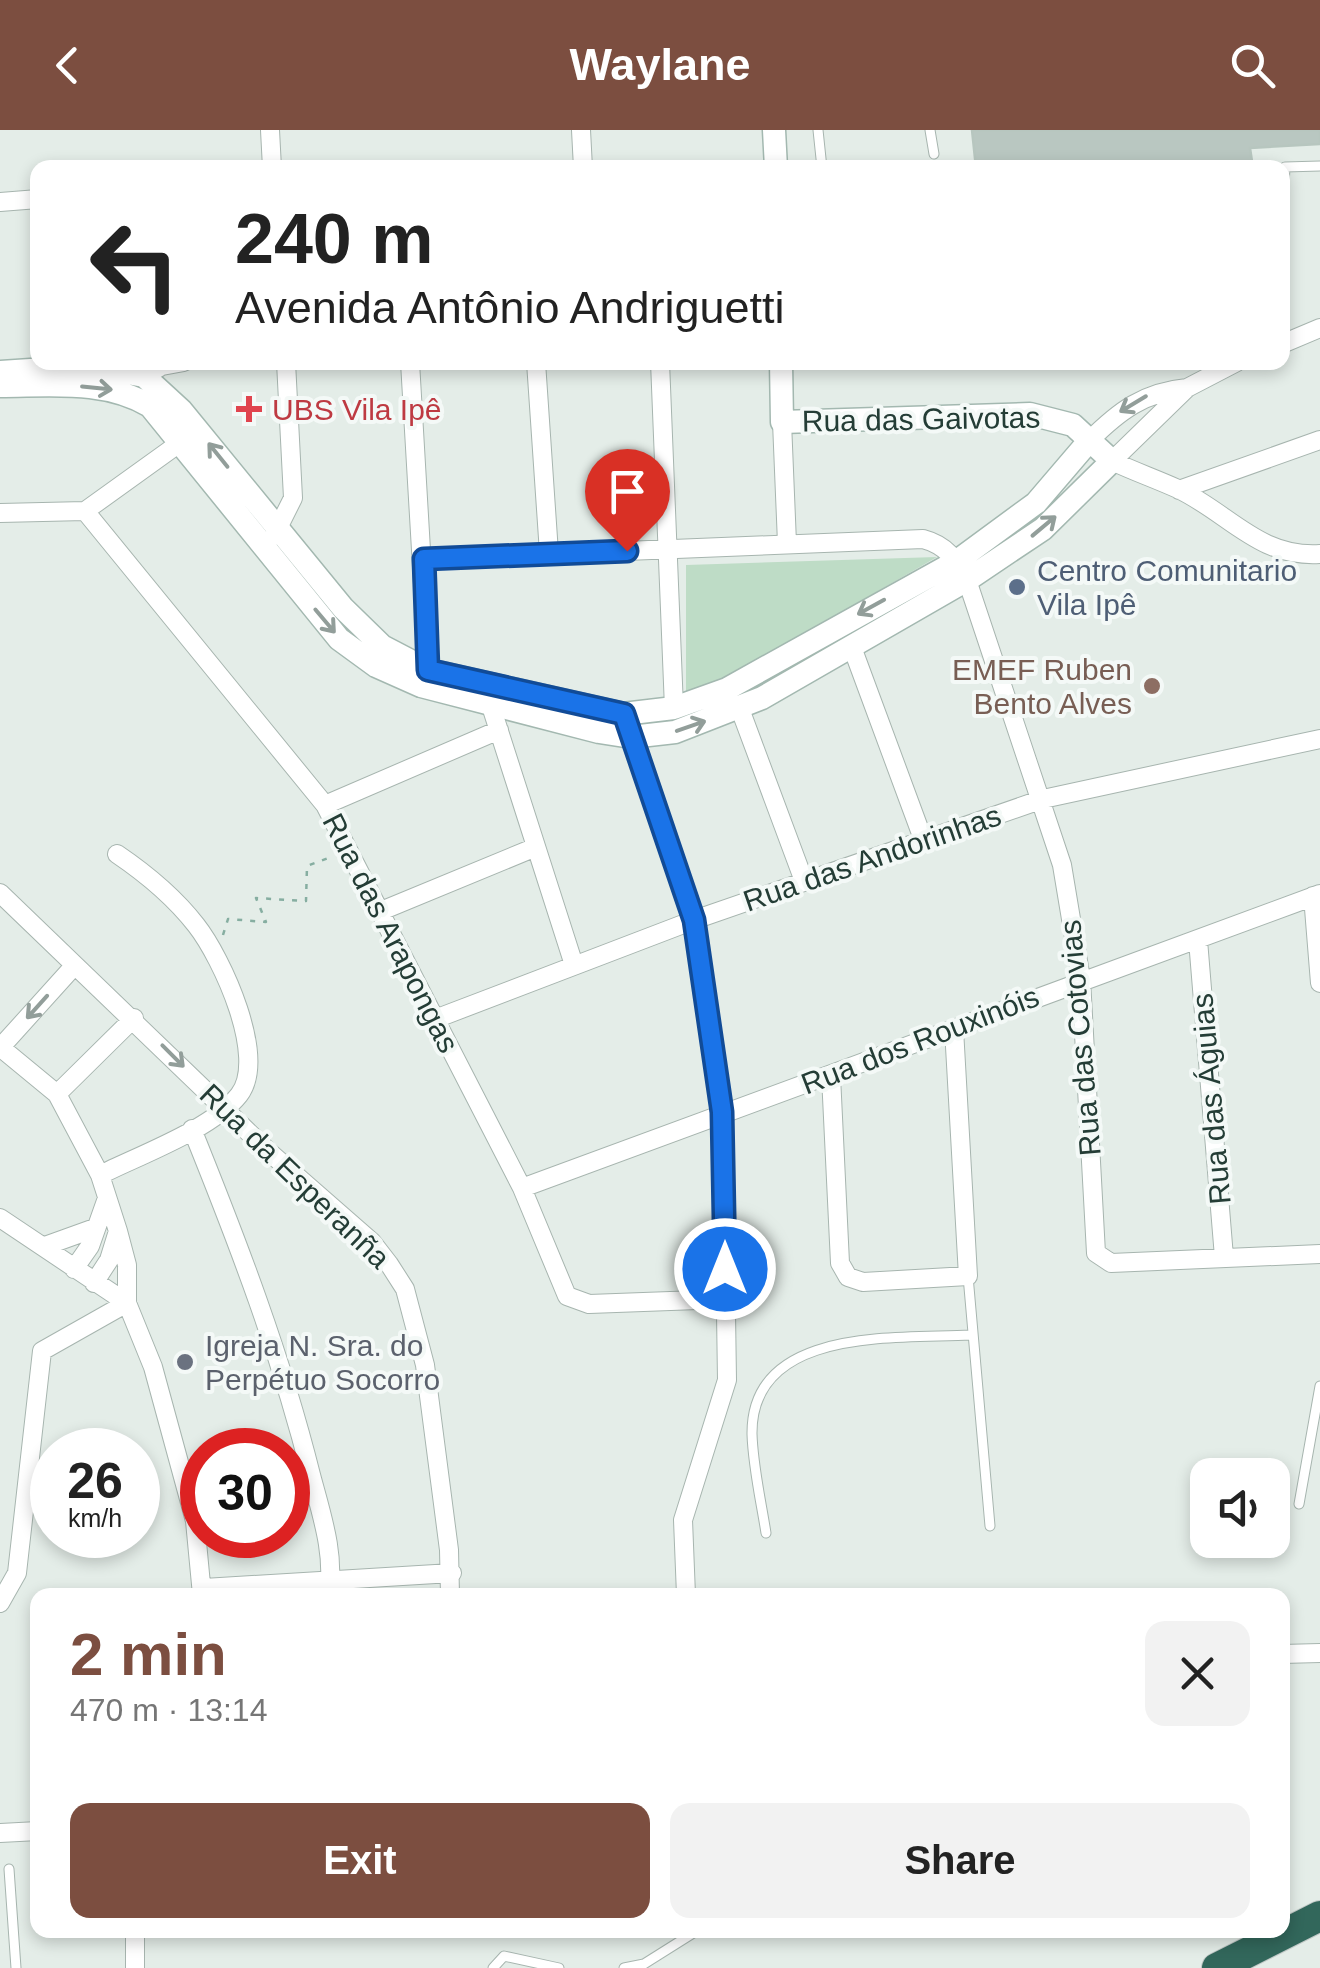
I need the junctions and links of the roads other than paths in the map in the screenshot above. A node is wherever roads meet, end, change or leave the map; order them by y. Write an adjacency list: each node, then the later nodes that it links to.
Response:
1 (270, 130): 7 (street)
2 (581, 130): 8 (street)
3 (774, 130): 9 (street)
4 (818, 130): 10 (lane)
5 (930, 130): 6 (lane)
6 (934, 154)
7 (272, 160)
8 (583, 160)
9 (776, 160)
10 (821, 160)
11 (1320, 166): 12 (lane)
12 (1290, 167)
13 (30, 200): 14 (street)
14 (0, 202)
15 (1320, 328): 16 (street)
16 (1290, 341)
17 (30, 370): 26 (street)
18 (112, 370): 27 (street)
19 (155, 370): 27 (street)
20 (287, 370): 38 (street)
21 (411, 370): 43 (street)
22 (537, 370): 41 (street)
23 (660, 370): 40 (street)
24 (781, 370): 30 (street)
25 (1222, 370): 29 (street)
26 (0, 372)
27 (144, 376): 38 (street, one-way to 27)
28 (0, 386): 33 (street, one-way to 33)
29 (1187, 388): 32 (street, one-way to 32); 34 (street)
30 (782, 422): 32 (street, Rua das Gaivotas); 39 (street)
31 (1320, 440): 35 (street)
32 (1089, 441): 34 (street, Rua das Gaivotas); 44 (street)
33 (182, 442): 36 (street); 38 (street)
34 (1112, 461): 35 (street, Rua das Gaivotas); 44 (street, one-way to 34)
35 (1179, 490): 42 (street, Rua das Gaivotas)
36 (86, 511): 37 (street); 55 (street, Rua das Arapongas)
37 (0, 513)
38 (271, 539): 46 (street); 47 (street, one-way to 47)
39 (787, 542): 40 (street); 44 (street)
40 (666, 550): 41 (street); 48 (street)
41 (549, 554): 43 (street)
42 (1320, 554)
43 (424, 559): 46 (street)
44 (962, 570): 45 (street); 48 (street, one-way to 48); 54 (street, Rua das Cotovias)
45 (852, 647): 49 (street); 56 (street)
46 (428, 670): 50 (street)
47 (490, 703): 51 (street); 52 (street)
48 (674, 708): 50 (street)
49 (740, 709): 52 (street, one-way to 49); 59 (street)
50 (624, 714): 52 (street)
51 (499, 730): 55 (street); 57 (street)
52 (631, 737): 63 (street)
53 (1320, 740): 54 (street, Rua das Andorinhas)
54 (1042, 799): 56 (street, Rua das Andorinhas); 67 (street, Rua das Cotovias)
55 (324, 805): 62 (street, Rua das Arapongas)
56 (923, 839): 59 (street, Rua das Andorinhas)
57 (536, 847): 62 (street); 65 (street)
58 (117, 854): 75 (street)
59 (804, 882): 63 (street, Rua das Andorinhas)
60 (0, 893): 66 (street, Rua da Esperanña)
61 (1317, 895): 64 (street, Rua dos Rouxinóis); 68 (street)
62 (381, 911): 70 (street, Rua das Arapongas)
63 (694, 920): 65 (street, Rua das Andorinhas); 76 (street)
64 (1198, 940): 67 (street, Rua dos Rouxinóis); 86 (street, Rua das Águias)
65 (574, 965): 70 (street, Rua das Andorinhas)
66 (74, 966): 69 (street, Rua da Esperanña); 72 (street, one-way to 72)
67 (1081, 979): 71 (street, Rua dos Rouxinóis); 86 (street, Rua das Cotovias)
68 (1320, 983)
69 (134, 1018): 74 (street); 75 (street, Rua da Esperanña, one-way to 75)
70 (436, 1018): 79 (street, Rua das Arapongas)
71 (954, 1029): 73 (street, Rua dos Rouxinóis); 88 (street)
72 (0, 1047): 74 (street)
73 (831, 1076): 76 (street, Rua dos Rouxinóis); 88 (street)
74 (57, 1094): 78 (street)
75 (225, 1108): 77 (street); 97 (street, Rua da Esperanña)
76 (722, 1112): 79 (street, Rua dos Rouxinóis); 90 (street)
77 (192, 1128): 78 (street); 98 (street)
78 (100, 1176): 80 (street)
79 (522, 1188): 90 (street, Rua das Arapongas)
80 (107, 1198): 82 (street); 83 (street)
81 (0, 1218): 84 (street)
82 (96, 1228): 84 (street); 87 (street)
83 (118, 1231): 89 (street); 91 (street)
84 (45, 1246): 87 (street)
85 (1320, 1254): 86 (street)
86 (1224, 1257)
87 (74, 1269): 89 (street)
88 (968, 1276): 92 (lane)
89 (94, 1283): 91 (street)
90 (725, 1299): 102 (street)
91 (127, 1303): 99 (street); 103 (street)
92 (970, 1335): 95 (lane); 96 (lane)
93 (1320, 1386): 94 (lane)
94 (1300, 1504)
95 (990, 1526)
96 (766, 1533)
97 (452, 1573): 98 (street); 101 (street, Rua da Esperanña)
98 (330, 1587): 100 (street)
99 (202, 1588)
100 (305, 1588)
101 (451, 1588)
102 (686, 1588)
103 (0, 1603)
104 (1320, 1652): 105 (street)
105 (1290, 1654)
106 (30, 1831): 107 (street)
107 (0, 1833)
108 (9, 1869): 114 (lane)
109 (1320, 1916): 110 (highway)
110 (1290, 1931)
111 (135, 1938): 115 (street)
112 (685, 1938): 118 (lane)
113 (1276, 1938): 119 (highway)
114 (16, 1968)
115 (135, 1968)
116 (494, 1968): 117 (lane)
117 (558, 1968)
118 (624, 1968)
119 (1217, 1968)

